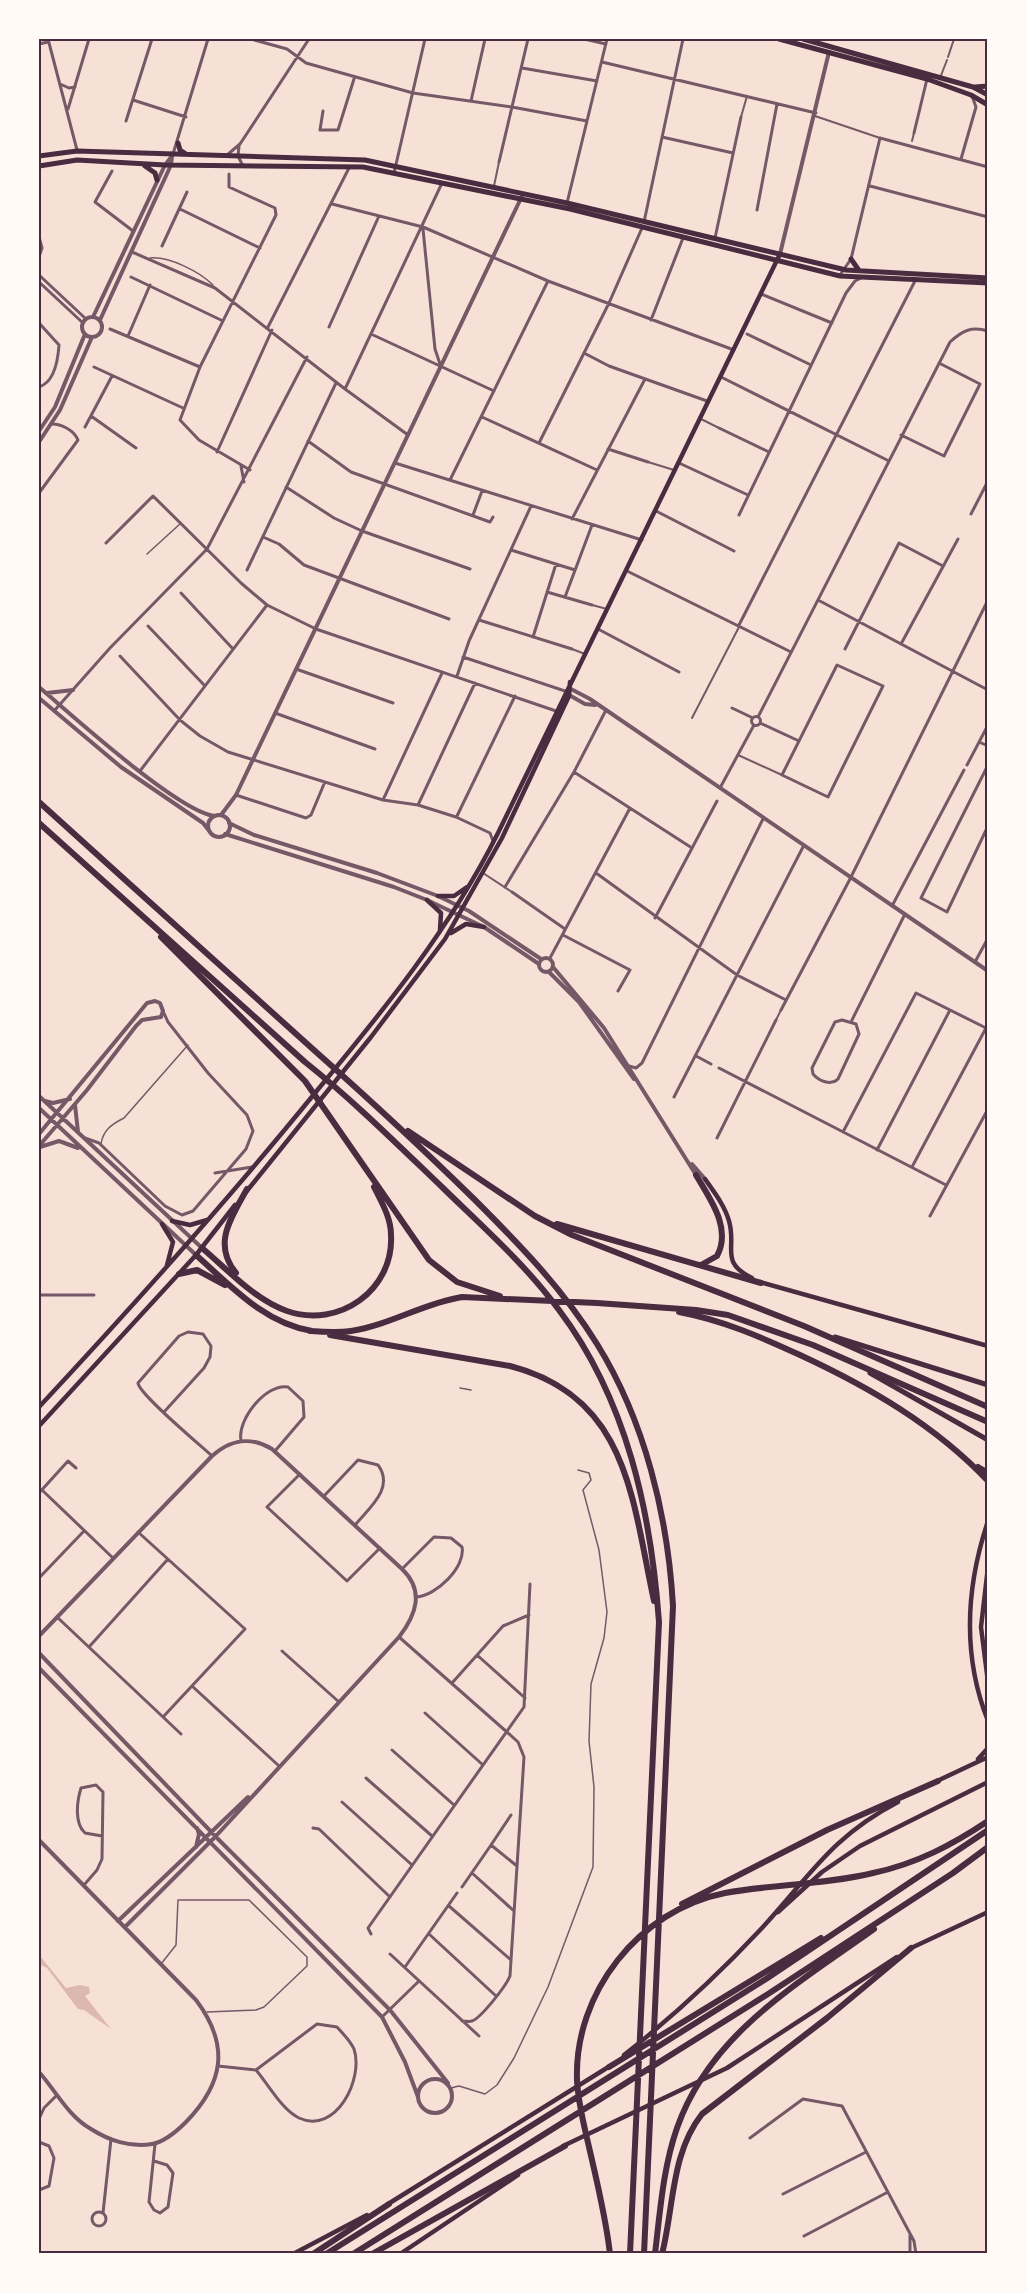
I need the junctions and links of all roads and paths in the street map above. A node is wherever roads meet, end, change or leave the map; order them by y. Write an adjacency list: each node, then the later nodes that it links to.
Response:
1 (89, 39): 28 (street)
2 (152, 39): 34 (street)
3 (208, 39): 42 (street)
4 (251, 39): 18 (street)
5 (309, 39): 18 (street)
6 (425, 39): 30 (street)
7 (484, 39): 35 (street)
8 (528, 39): 20 (street)
9 (584, 39): 15 (street)
10 (683, 39): 23 (street)
11 (779, 39): 17 (main road)
12 (803, 39): 17 (main road)
13 (954, 39): 21 (street)
14 (48, 41): 16 (street); 26 (street)
15 (607, 41): 19 (street)
16 (39, 45)
17 (832, 52): 21 (main road); 24 (main road); 41 (street)
18 (297, 57): 22 (street); 51 (street)
19 (602, 62): 23 (street); 25 (street)
20 (522, 68): 25 (street); 38 (street)
21 (940, 78): 29 (main road)
22 (354, 79): 30 (street); 40 (street)
23 (672, 79): 33 (street); 47 (street)
24 (927, 79): 31 (main road); 46 (street)
25 (597, 81): 45 (street)
26 (60, 84): 28 (street); 39 (street)
27 (988, 86): 29 (main road)
28 (75, 87): 39 (street)
29 (973, 87): 32 (main road)
30 (413, 93): 35 (street); 68 (street)
31 (971, 94): 37 (main road); 59 (street)
32 (988, 95)
33 (747, 96): 36 (street); 43 (street)
34 (133, 100): 42 (street); 44 (street)
35 (471, 101): 38 (street)
36 (777, 104): 41 (street); 81 (street)
37 (988, 105)
38 (512, 107): 45 (street); 60 (street)
39 (67, 110): 52 (street)
40 (323, 111)
41 (815, 115): 48 (street); 94 (street)
42 (186, 117): 50 (street)
43 (741, 117): 53 (street)
44 (126, 121)
45 (587, 122): 78 (street)
46 (914, 133): 49 (street)
47 (661, 137): 53 (street); 84 (street)
48 (880, 138): 59 (street); 74 (street)
49 (912, 141)
50 (178, 143): 55 (street); 56 (main road)
51 (240, 144): 57 (street); 58 (street)
52 (77, 151): 54 (main road); 55 (main road)
53 (733, 153): 89 (street)
54 (39, 156)
55 (172, 156): 56 (main road); 62 (street)
56 (190, 156): 57 (main road)
57 (225, 156): 58 (main road)
58 (238, 156): 63 (street); 68 (main road)
59 (961, 160): 67 (street)
60 (499, 162): 75 (street)
61 (135, 163): 62 (main road); 64 (main road); 72 (main road)
62 (168, 165): 63 (main road); 72 (street); 92 (street)
63 (243, 165): 65 (main road)
64 (39, 166)
65 (335, 166): 66 (main road); 71 (street)
66 (350, 166): 68 (main road); 71 (street)
67 (988, 167)
68 (395, 170): 73 (main road); 75 (main road)
69 (112, 171): 86 (street)
70 (229, 174): 91 (street)
71 (343, 178): 79 (street)
72 (157, 180): 86 (street)
73 (442, 183): 77 (main road); 85 (street)
74 (870, 186): 83 (street); 97 (street)
75 (494, 188): 77 (main road)
76 (187, 192): 80 (street)
77 (522, 197): 78 (main road); 84 (main road); 96 (street)
78 (567, 202): 84 (main road)
79 (332, 204): 82 (street); 123 (street)
80 (180, 209): 90 (street); 91 (street)
81 (756, 210)
82 (379, 216): 85 (street); 121 (street)
83 (988, 217)
84 (643, 224): 88 (main road); 89 (main road); 113 (street)
85 (423, 227): 96 (street); 127 (street); 130 (street)
86 (134, 231): 114 (street)
87 (39, 237): 93 (street)
88 (683, 237): 94 (main road); 116 (street)
89 (716, 238): 94 (main road)
90 (162, 246)
91 (260, 248): 112 (street)
92 (130, 251): 95 (street); 115 (street)
93 (39, 257)
94 (779, 257): 98 (main road); 101 (main road); 111 (main road)
95 (146, 258): 109 (street); 109 (lane)
96 (493, 258): 105 (street); 133 (street)
97 (851, 259): 98 (street); 100 (main road)
98 (846, 270): 100 (main road); 101 (street)
99 (39, 275): 117 (street)
100 (862, 275): 101 (main road); 103 (main road); 104 (main road); 110 (street)
101 (843, 276): 110 (street)
102 (131, 277): 108 (street)
103 (916, 278): 107 (main road); 161 (street)
104 (988, 278)
105 (548, 281): 113 (street); 148 (street)
106 (39, 282): 117 (street)
107 (988, 283)
108 (150, 285): 118 (street); 128 (street)
109 (215, 288): 112 (street)
110 (846, 293): 120 (street)
111 (761, 294): 120 (street); 125 (main road)
112 (233, 300): 118 (street); 123 (street)
113 (609, 303): 116 (street); 132 (street)
114 (93, 317): 115 (street); 117 (street)
115 (99, 320): 129 (street)
116 (651, 320): 131 (street)
117 (84, 321): 126 (street)
118 (223, 321): 139 (street)
119 (39, 323): 146 (street)
120 (832, 323): 136 (street)
121 (329, 327)
122 (110, 329): 128 (street)
123 (270, 329): 134 (street); 169 (street)
124 (988, 331): 135 (street)
125 (745, 333): 131 (main road); 136 (street)
126 (85, 334): 129 (street); 160 (street)
127 (371, 334): 138 (street); 147 (street)
128 (127, 336): 139 (street)
129 (92, 337): 152 (street)
130 (435, 349): 133 (street); 138 (street)
131 (734, 350): 141 (main road)
132 (584, 353): 143 (street); 166 (street)
133 (447, 354): 138 (street)
134 (306, 357): 145 (street); 176 (street)
135 (939, 363): 163 (street); 163 (street)
136 (811, 365): 151 (street)
137 (94, 367): 140 (street)
138 (441, 367): 148 (street); 162 (street)
139 (200, 368): 150 (street)
140 (112, 376): 142 (street); 144 (street)
141 (721, 377): 149 (main road); 151 (street)
142 (118, 378): 144 (street); 150 (street)
143 (645, 379): 149 (street); 168 (street)
144 (108, 382): 153 (street)
145 (336, 383): 147 (street); 164 (street)
146 (39, 387)
147 (345, 389): 162 (street)
148 (494, 391): 154 (street)
149 (709, 401): 155 (main road)
150 (183, 408): 169 (street)
151 (789, 411): 161 (street); 170 (street)
152 (57, 416): 156 (street); 157 (street)
153 (91, 416): 158 (street); 167 (street)
154 (482, 417): 166 (street); 179 (street)
155 (701, 419): 159 (street); 174 (main road)
156 (52, 424): 157 (street); 165 (street)
157 (60, 424): 185 (street)
158 (85, 427)
159 (719, 428): 170 (street)
160 (39, 431)
161 (837, 434): 171 (street); 223 (street)
162 (408, 435): 173 (street)
163 (901, 435): 171 (street)
164 (308, 441): 182 (street); 183 (street)
165 (39, 442)
166 (539, 443): 177 (street)
167 (136, 448)
168 (608, 449): 172 (street); 177 (street)
169 (217, 452): 175 (street)
170 (768, 452): 186 (street)
171 (887, 460): 215 (street)
172 (648, 462): 178 (street)
173 (395, 463): 179 (street); 182 (street)
174 (679, 463): 178 (main road); 186 (street)
175 (241, 466): 176 (street); 181 (street)
176 (250, 470): 181 (street)
177 (597, 470): 193 (street)
178 (675, 471): 188 (main road)
179 (450, 480): 184 (street)
180 (988, 481): 189 (street)
181 (244, 482): 201 (street)
182 (385, 483): 190 (street); 196 (street)
183 (286, 487): 196 (street); 197 (street)
184 (482, 491): 187 (street); 190 (street)
185 (39, 493)
186 (748, 495): 191 (street)
187 (531, 506): 193 (street); 202 (street)
188 (656, 511): 199 (main road); 203 (street)
189 (971, 514)
190 (473, 515): 192 (street)
191 (739, 515)
192 (493, 517)
193 (572, 519): 195 (street)
194 (181, 522): 200 (street); 201 (street); 204 (lane)
195 (592, 525): 199 (street); 209 (street)
196 (362, 531): 207 (street); 211 (street)
197 (263, 537): 208 (street); 211 (street)
198 (958, 539): 206 (street)
199 (642, 540): 210 (main road)
200 (106, 543)
201 (207, 549): 217 (street); 244 (street)
202 (511, 549): 205 (street); 221 (street)
203 (734, 551)
204 (147, 554)
205 (556, 564): 209 (street); 212 (street)
206 (944, 566): 222 (street); 228 (street)
207 (470, 569)
208 (247, 570)
209 (575, 570): 214 (street)
210 (627, 571): 219 (main road); 223 (street)
211 (340, 579): 220 (street); 225 (street)
212 (547, 592): 214 (street); 227 (street)
213 (181, 593): 229 (street)
214 (566, 597): 218 (street)
215 (818, 600): 222 (street); 232 (street)
216 (988, 600): 237 (street)
217 (267, 605): 225 (street); 229 (street)
218 (592, 605): 219 (street)
219 (608, 609): 226 (main road)
220 (448, 619)
221 (478, 620): 227 (street); 235 (street)
222 (859, 621): 228 (street); 231 (street)
223 (740, 625): 232 (street); 258 (street)
224 (148, 626): 242 (street)
225 (316, 629): 236 (street); 239 (street)
226 (598, 629): 233 (main road); 238 (street)
227 (533, 637): 230 (street)
228 (901, 644): 237 (street)
229 (234, 649): 242 (street)
230 (572, 649): 233 (street)
231 (845, 649)
232 (791, 652): 257 (street)
233 (585, 654): 246 (main road)
234 (120, 656): 260 (street)
235 (463, 657): 240 (street); 246 (street)
236 (296, 669): 250 (street); 256 (street)
237 (952, 671): 245 (street); 299 (street)
238 (679, 672)
239 (442, 673): 240 (street); 279 (street)
240 (457, 676): 241 (street)
241 (475, 683): 248 (street); 283 (street)
242 (206, 686): 260 (street)
243 (39, 687): 247 (street)
244 (73, 690): 247 (street); 251 (street)
245 (988, 690)
246 (568, 692): 254 (main road); 255 (street); 297 (main road)
247 (46, 693): 251 (street)
248 (515, 696): 254 (street); 287 (street)
249 (39, 698): 253 (street)
250 (393, 703)
251 (59, 705): 253 (street); 273 (street)
252 (732, 708): 259 (street)
253 (54, 711): 292 (street)
254 (556, 711): 294 (main road)
255 (605, 712): 274 (street); 277 (street)
256 (275, 713): 267 (street); 269 (street)
257 (758, 717): 259 (street); 261 (street)
258 (692, 718)
259 (753, 718): 262 (street)
260 (180, 720): 269 (street); 273 (street)
261 (760, 723): 262 (street); 264 (street)
262 (754, 724): 268 (street)
263 (988, 725): 265 (street)
264 (799, 741): 275 (street); 275 (street)
265 (979, 742): 266 (street); 270 (street)
266 (988, 746)
267 (375, 749)
268 (738, 755): 275 (street); 277 (street)
269 (252, 762): 276 (street); 278 (street)
270 (967, 765): 272 (street)
271 (988, 765): 291 (street)
272 (964, 770): 307 (street)
273 (140, 771): 286 (street)
274 (574, 772): 284 (street); 301 (street)
275 (782, 775)
276 (324, 784): 278 (street); 279 (street)
277 (720, 788): 288 (street)
278 (236, 795): 282 (street)
279 (382, 801): 283 (street)
280 (717, 801): 296 (street)
281 (39, 802): 353 (highway)
282 (230, 805): 285 (street); 289 (street)
283 (418, 805): 287 (street)
284 (630, 808): 296 (street); 298 (street)
285 (221, 815): 286 (street); 289 (street)
286 (215, 816): 292 (street)
287 (456, 817): 294 (street)
288 (763, 819): 295 (street); 319 (street)
289 (229, 821): 293 (street); 304 (street)
290 (39, 823): 303 (highway)
291 (988, 826)
292 (210, 832): 293 (street)
293 (225, 834): 305 (street)
294 (493, 843): 300 (main road)
295 (803, 847): 299 (street); 326 (street)
296 (692, 848): 312 (street)
297 (483, 873): 301 (street); 308 (main road)
298 (596, 873): 312 (street); 314 (street)
299 (850, 879): 307 (street); 328 (street)
300 (473, 880): 304 (main road); 306 (main road)
301 (505, 887): 302 (street)
302 (512, 892): 314 (street)
303 (120, 896): 373 (highway); 438 (highway)
304 (438, 896): 306 (street)
305 (427, 900): 309 (street); 316 (main road)
306 (459, 905): 308 (street); 309 (main road)
307 (892, 906): 310 (street)
308 (465, 908): 311 (main road); 321 (street)
309 (455, 912): 311 (street); 316 (main road)
310 (905, 914): 322 (street); 336 (street)
311 (461, 915): 313 (street); 318 (main road)
312 (655, 918): 319 (street)
313 (484, 927): 318 (main road); 321 (street)
314 (566, 930): 315 (street)
315 (563, 935): 320 (street); 327 (street)
316 (436, 938): 370 (main road)
317 (988, 938): 322 (street)
318 (445, 939): 378 (main road)
319 (699, 949): 326 (street); 342 (street)
320 (550, 958): 321 (street); 323 (street)
321 (540, 962): 325 (street)
322 (975, 962): 324 (street)
323 (553, 967): 325 (street); 342 (street)
324 (988, 971)
325 (549, 972): 345 (street)
326 (737, 975): 328 (street); 340 (street)
327 (618, 991)
328 (786, 1000): 330 (street)
329 (144, 1008): 332 (street); 333 (street); 348 (street)
330 (781, 1010): 335 (street)
331 (950, 1010): 338 (street); 361 (street); 367 (street)
332 (163, 1011): 334 (street); 337 (street)
333 (149, 1019): 334 (street); 350 (street)
334 (159, 1019): 337 (street)
335 (776, 1020): 344 (street)
336 (851, 1021): 336 (street)
337 (168, 1022): 339 (street)
338 (987, 1029): 371 (street)
339 (188, 1045): 365 (lane); 372 (street)
340 (696, 1056): 341 (street); 347 (street)
341 (711, 1064): 343 (street)
342 (628, 1066): 345 (street)
343 (718, 1068): 344 (street)
344 (744, 1082): 361 (street); 364 (street)
345 (645, 1092): 369 (street)
346 (39, 1096): 349 (street)
347 (674, 1097)
348 (70, 1099): 349 (street); 354 (street)
349 (44, 1101): 354 (street)
350 (75, 1105): 356 (street); 360 (street)
351 (39, 1108): 357 (street)
352 (988, 1109): 377 (street)
353 (384, 1113): 381 (highway); 543 (highway)
354 (58, 1114): 356 (street); 357 (street)
355 (39, 1117): 359 (street)
356 (63, 1119): 358 (street); 360 (street)
357 (52, 1121): 358 (street); 362 (street)
358 (57, 1126): 366 (street); 368 (street)
359 (39, 1128)
360 (78, 1133): 363 (street)
361 (843, 1133): 367 (street)
362 (39, 1134)
363 (83, 1137): 365 (street); 380 (street)
364 (717, 1138)
365 (101, 1145): 379 (street)
366 (39, 1147): 368 (street)
367 (877, 1150): 371 (street)
368 (86, 1152): 385 (street)
369 (688, 1159): 375 (street); 376 (street)
370 (257, 1165): 372 (street); 382 (main road)
371 (912, 1167): 377 (street)
372 (228, 1171): 374 (street); 379 (street)
373 (366, 1171): 394 (highway); 398 (highway)
374 (214, 1173)
375 (696, 1175): 390 (highway)
376 (705, 1179): 393 (main road)
377 (946, 1185): 383 (street)
378 (247, 1190): 388 (main road); 394 (highway)
379 (158, 1199): 380 (street)
380 (164, 1213): 384 (street)
381 (535, 1215): 390 (highway); 400 (highway)
382 (212, 1216): 384 (main road); 386 (main road)
383 (930, 1216)
384 (172, 1221): 386 (street)
385 (162, 1224): 387 (street); 391 (main road)
386 (192, 1239): 387 (main road); 388 (street)
387 (186, 1246): 389 (street); 391 (main road)
388 (202, 1248): 389 (main road); 394 (highway)
389 (196, 1255): 392 (main road); 395 (highway)
390 (691, 1263): 393 (highway)
391 (164, 1271): 407 (main road)
392 (179, 1274): 395 (highway); 411 (main road)
393 (761, 1282): 402 (main road)
394 (246, 1285)
395 (238, 1293): 401 (highway)
396 (39, 1295): 397 (street)
397 (94, 1295)
398 (514, 1299): 399 (highway); 401 (highway)
399 (650, 1308): 403 (highway); 416 (highway)
400 (804, 1326): 404 (main road); 408 (highway)
401 (310, 1331): 438 (highway)
402 (988, 1346)
403 (845, 1359): 410 (highway); 413 (main road)
404 (988, 1385)
405 (460, 1388): 406 (lane)
406 (471, 1390)
407 (39, 1407)
408 (988, 1407)
409 (164, 1412): 409 (street); 415 (street)
410 (988, 1422)
411 (39, 1426)
412 (242, 1440): 414 (street); 414 (street); 415 (street)
413 (988, 1440)
414 (275, 1451): 420 (street)
415 (212, 1456): 427 (street)
416 (972, 1464): 419 (highway); 421 (highway)
417 (76, 1468): 422 (street)
418 (578, 1470): 517 (lane)
419 (988, 1473)
420 (300, 1474): 423 (street); 428 (street)
421 (988, 1481)
422 (40, 1492): 426 (street)
423 (324, 1496): 425 (street); 425 (street)
424 (988, 1521): 453 (main road)
425 (355, 1525): 428 (street)
426 (84, 1531): 429 (street); 433 (street)
427 (138, 1532): 429 (street); 430 (street)
428 (380, 1548): 432 (street)
429 (113, 1558): 437 (street)
430 (168, 1559): 441 (street); 448 (street)
431 (988, 1567): 447 (main road)
432 (402, 1569): 435 (street); 435 (street)
433 (39, 1578)
434 (530, 1584): 436 (street)
435 (416, 1597): 440 (street)
436 (529, 1615): 444 (street); 449 (street)
437 (57, 1617): 439 (street); 441 (street)
438 (659, 1622): 542 (highway)
439 (39, 1636)
440 (399, 1637): 446 (street); 450 (street)
441 (89, 1647): 452 (street)
442 (282, 1651): 450 (street)
443 (39, 1653): 473 (street)
444 (477, 1655): 446 (street); 449 (street)
445 (39, 1668): 470 (street)
446 (453, 1683): 454 (street)
447 (988, 1683)
448 (192, 1686): 452 (street); 461 (street)
449 (525, 1698): 454 (street)
450 (339, 1701): 461 (street)
451 (425, 1713): 459 (street)
452 (164, 1717): 455 (street)
453 (988, 1721)
454 (508, 1733): 459 (street); 483 (street)
455 (182, 1734)
456 (988, 1748): 460 (main road)
457 (392, 1750): 467 (street)
458 (988, 1757): 460 (main road)
459 (483, 1765): 467 (street)
460 (970, 1765): 463 (main road)
461 (279, 1766): 465 (street)
462 (366, 1778): 476 (street)
463 (938, 1781): 495 (highway); 496 (main road)
464 (988, 1782): 496 (main road)
465 (263, 1784): 473 (street); 475 (street)
466 (342, 1802): 482 (street)
467 (454, 1805): 476 (street)
468 (512, 1815): 479 (street)
469 (988, 1821): 495 (highway)
470 (193, 1823): 477 (street); 481 (street)
471 (313, 1828): 489 (street)
472 (988, 1830): 493 (highway)
473 (212, 1832): 475 (street); 477 (street)
474 (102, 1836): 474 (street); 486 (street)
475 (216, 1836): 477 (street); 507 (street)
476 (432, 1836): 482 (street)
477 (209, 1838): 481 (street); 497 (street); 509 (street)
478 (39, 1840): 486 (street)
479 (491, 1845): 483 (street); 484 (street)
480 (988, 1847): 485 (highway)
481 (195, 1848): 494 (street)
482 (412, 1865): 489 (street)
483 (517, 1866): 491 (street)
484 (471, 1873): 487 (street); 491 (street)
485 (936, 1884): 538 (highway); 544 (highway)
486 (84, 1885): 494 (street)
487 (462, 1887): 488 (street)
488 (458, 1893): 490 (street)
489 (390, 1897): 498 (street)
490 (449, 1906): 499 (street); 502 (street)
491 (514, 1911): 502 (street)
492 (988, 1912): 500 (main road)
493 (861, 1915): 513 (highway); 537 (highway)
494 (118, 1921): 497 (street)
495 (658, 1922): 541 (highway)
496 (768, 1922): 513 (main road)
497 (125, 1927): 503 (street)
498 (371, 1934)
499 (429, 1934): 504 (street); 506 (street)
500 (911, 1948): 525 (main road); 545 (highway)
501 (390, 1954): 504 (street)
502 (511, 1960): 506 (street)
503 (161, 1964): 508 (street); 508 (lane)
504 (404, 1968): 505 (street)
505 (419, 1981): 507 (street); 510 (street)
506 (496, 1996): 510 (street)
507 (390, 2010): 509 (street); 516 (street)
508 (205, 2012): 512 (street)
509 (382, 2017): 519 (street)
510 (462, 2021): 511 (street)
511 (479, 2036)
512 (218, 2066): 514 (street); 524 (street)
513 (609, 2067): 531 (main road)
514 (256, 2070): 514 (street)
515 (39, 2072): 518 (street)
516 (447, 2083): 517 (street); 519 (street)
517 (451, 2088): 519 (street)
518 (57, 2095): 520 (street); 522 (street)
519 (418, 2097)
520 (39, 2119)
521 (750, 2138): 526 (street)
522 (111, 2139): 524 (street); 532 (street)
523 (39, 2142): 528 (street)
524 (155, 2144): 527 (street)
525 (565, 2146): 539 (highway); 540 (main road)
526 (866, 2152): 529 (street); 530 (street)
527 (154, 2161): 527 (street)
528 (39, 2190)
529 (888, 2192): 533 (street); 534 (street)
530 (783, 2194)
531 (389, 2204): 535 (main road); 536 (highway)
532 (103, 2213): 532 (street)
533 (910, 2233): 546 (street); 547 (street)
534 (804, 2236)
535 (293, 2254)
536 (313, 2254)
537 (326, 2254)
538 (353, 2254)
539 (372, 2254)
540 (400, 2254)
541 (610, 2254)
542 (630, 2254)
543 (644, 2254)
544 (656, 2254)
545 (662, 2254)
546 (910, 2254)
547 (916, 2254)

